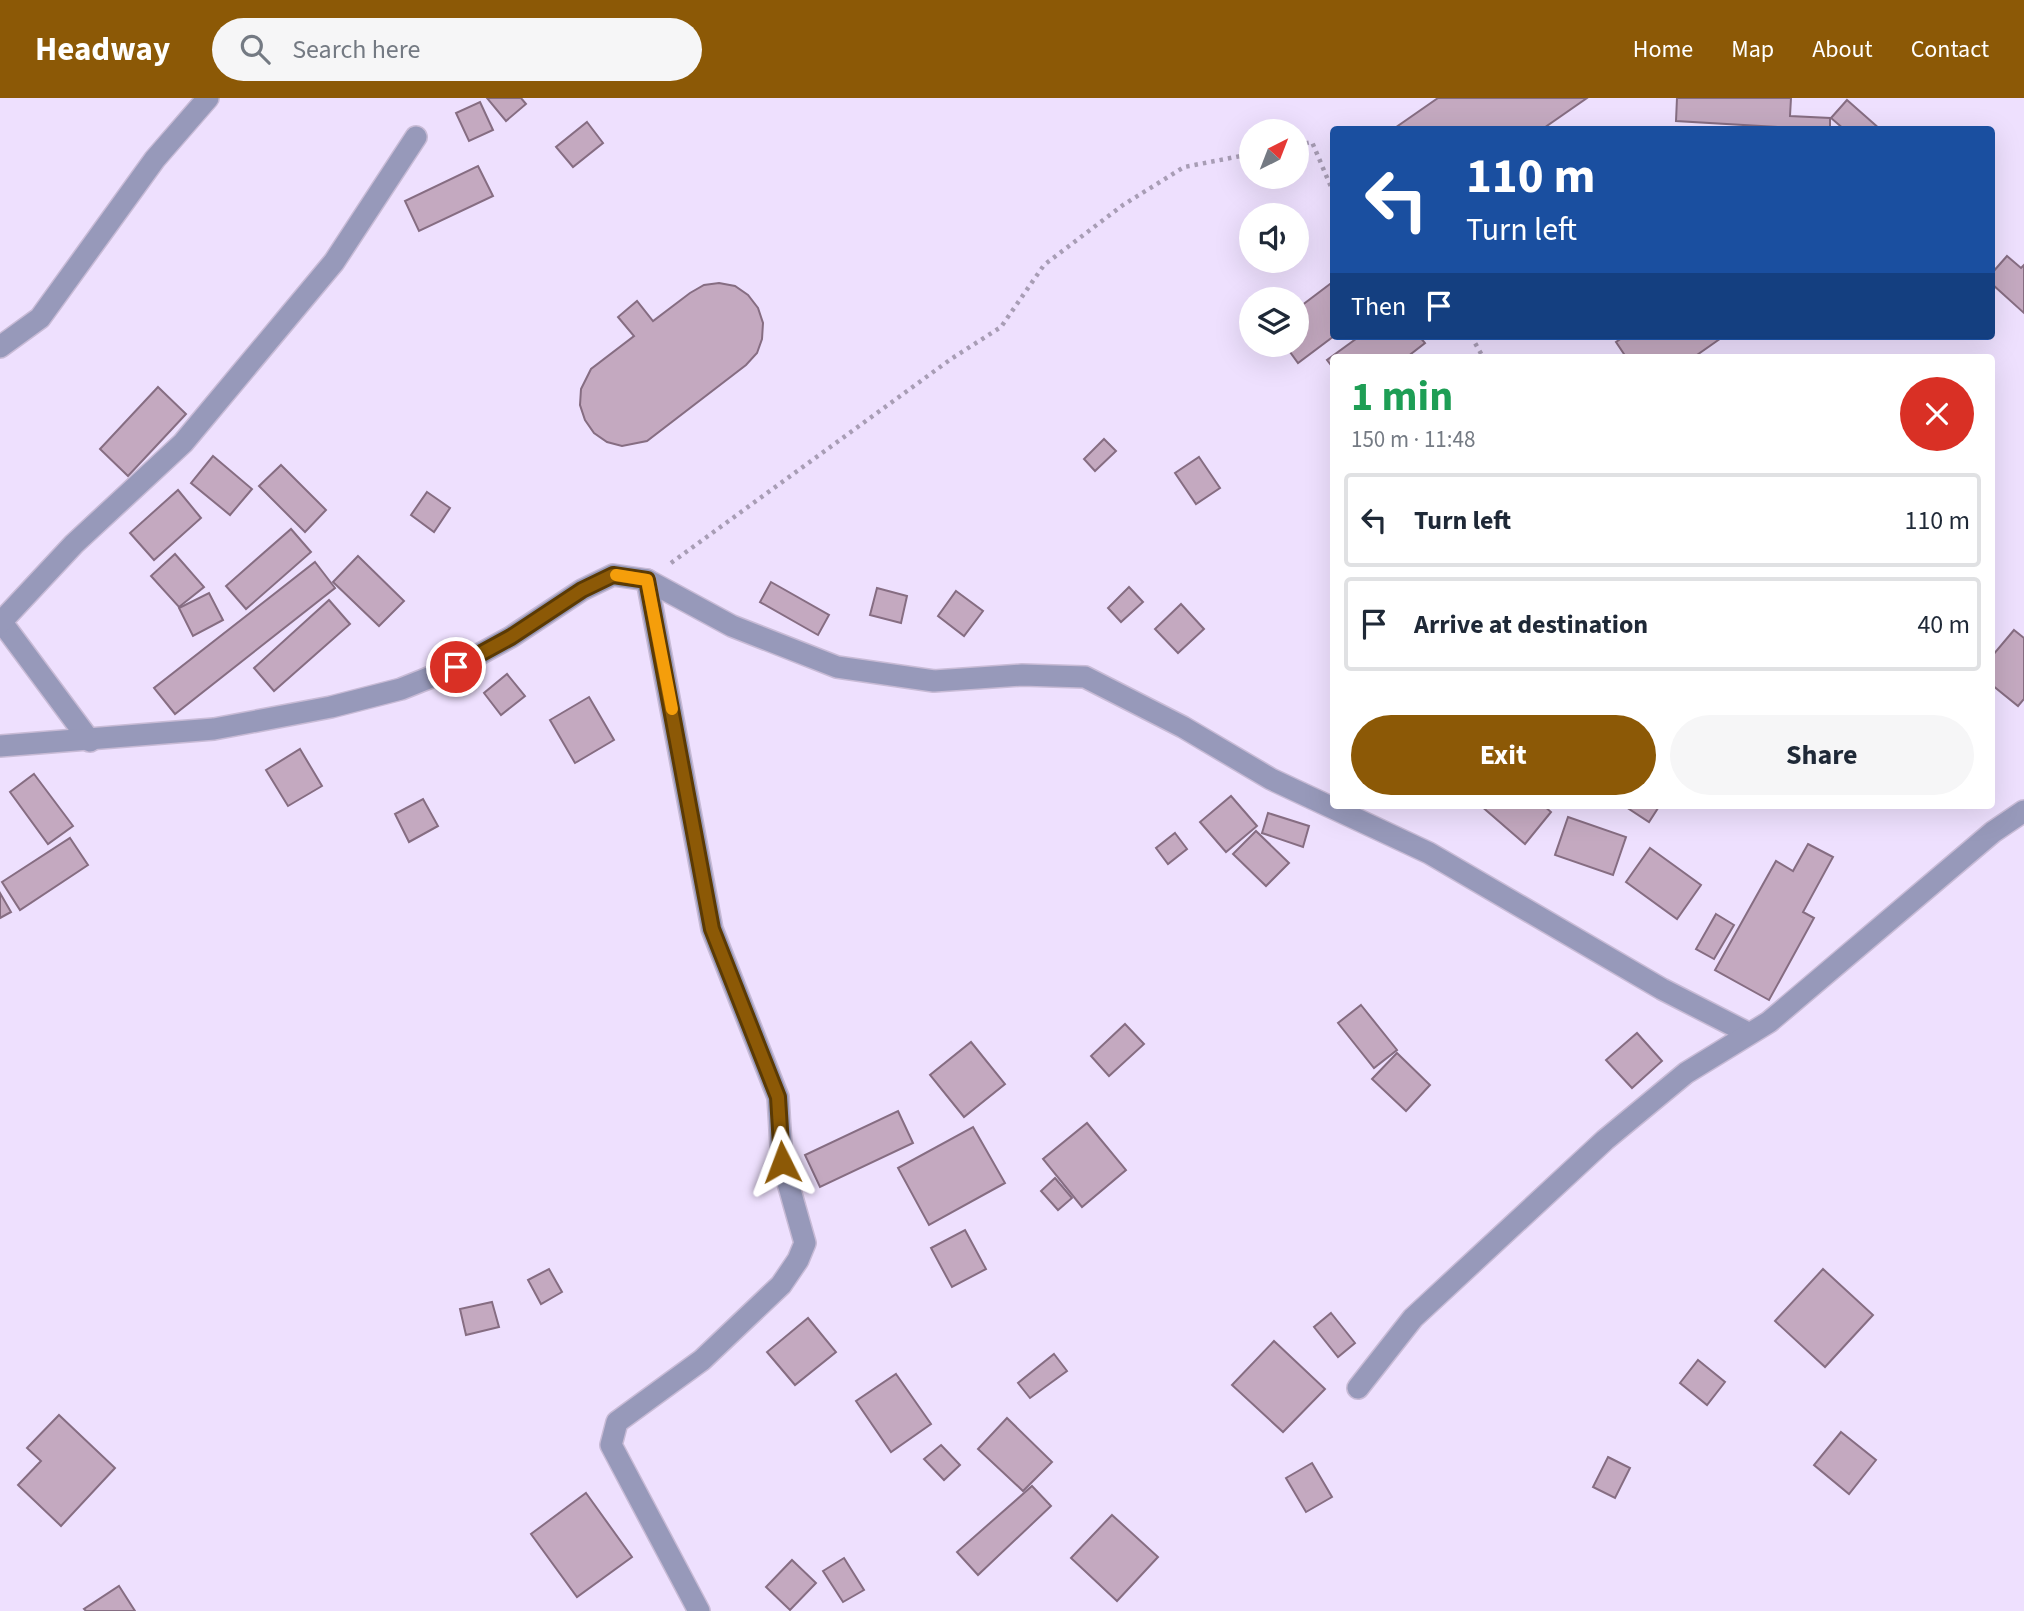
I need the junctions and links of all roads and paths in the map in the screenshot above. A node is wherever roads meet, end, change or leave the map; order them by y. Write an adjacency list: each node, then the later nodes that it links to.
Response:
1 (208, 98): 6 (street)
2 (416, 137): 8 (street)
3 (1309, 143): 5 (path)
4 (1239, 156): 7 (path)
5 (1330, 185)
6 (0, 347)
7 (647, 580): 9 (street); 11 (street); 16 (street)
8 (1, 621): 9 (street)
9 (90, 741): 10 (street)
10 (0, 746)
11 (1330, 807)
12 (1335, 809): 14 (street)
13 (2024, 811): 14 (street)
14 (1748, 1034): 15 (street)
15 (1358, 1388)
16 (699, 1611)

